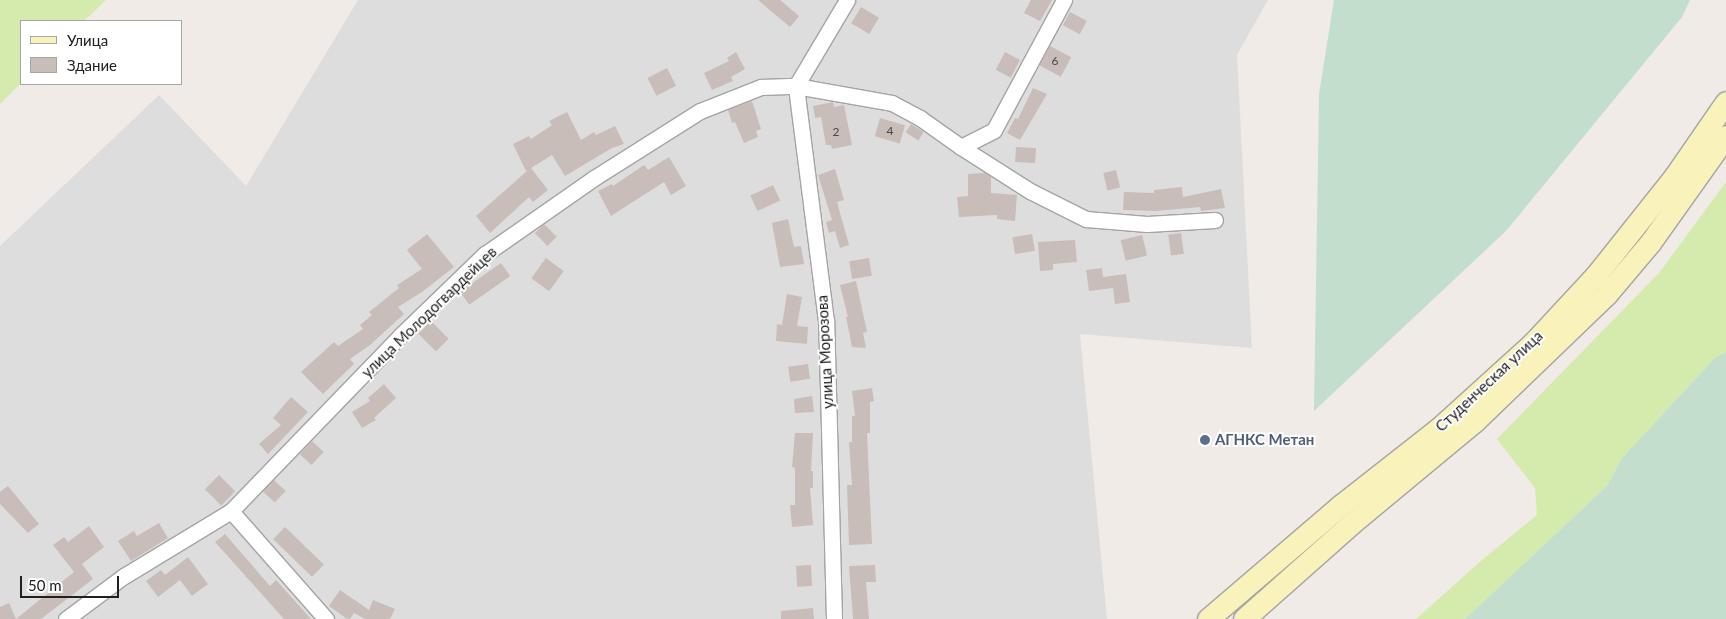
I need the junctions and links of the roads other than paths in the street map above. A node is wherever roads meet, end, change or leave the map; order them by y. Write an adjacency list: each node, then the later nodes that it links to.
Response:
1 (847, 0): 3 (street)
2 (1064, 0): 6 (street)
3 (796, 86): 6 (street, улица Молодогвардейцев); 8 (street, улица Молодогвардейцев); 11 (street, улица Морозова)
4 (1726, 102): 12 (main road, Студенческая улица)
5 (1726, 136): 13 (main road, Студенческая улица)
6 (961, 147): 7 (street, улица Молодогвардейцев)
7 (1215, 220)
8 (231, 511): 9 (street, улица Молодогвардейцев); 10 (street)
9 (66, 619)
10 (326, 619)
11 (834, 619)
12 (1208, 619)
13 (1244, 619)

